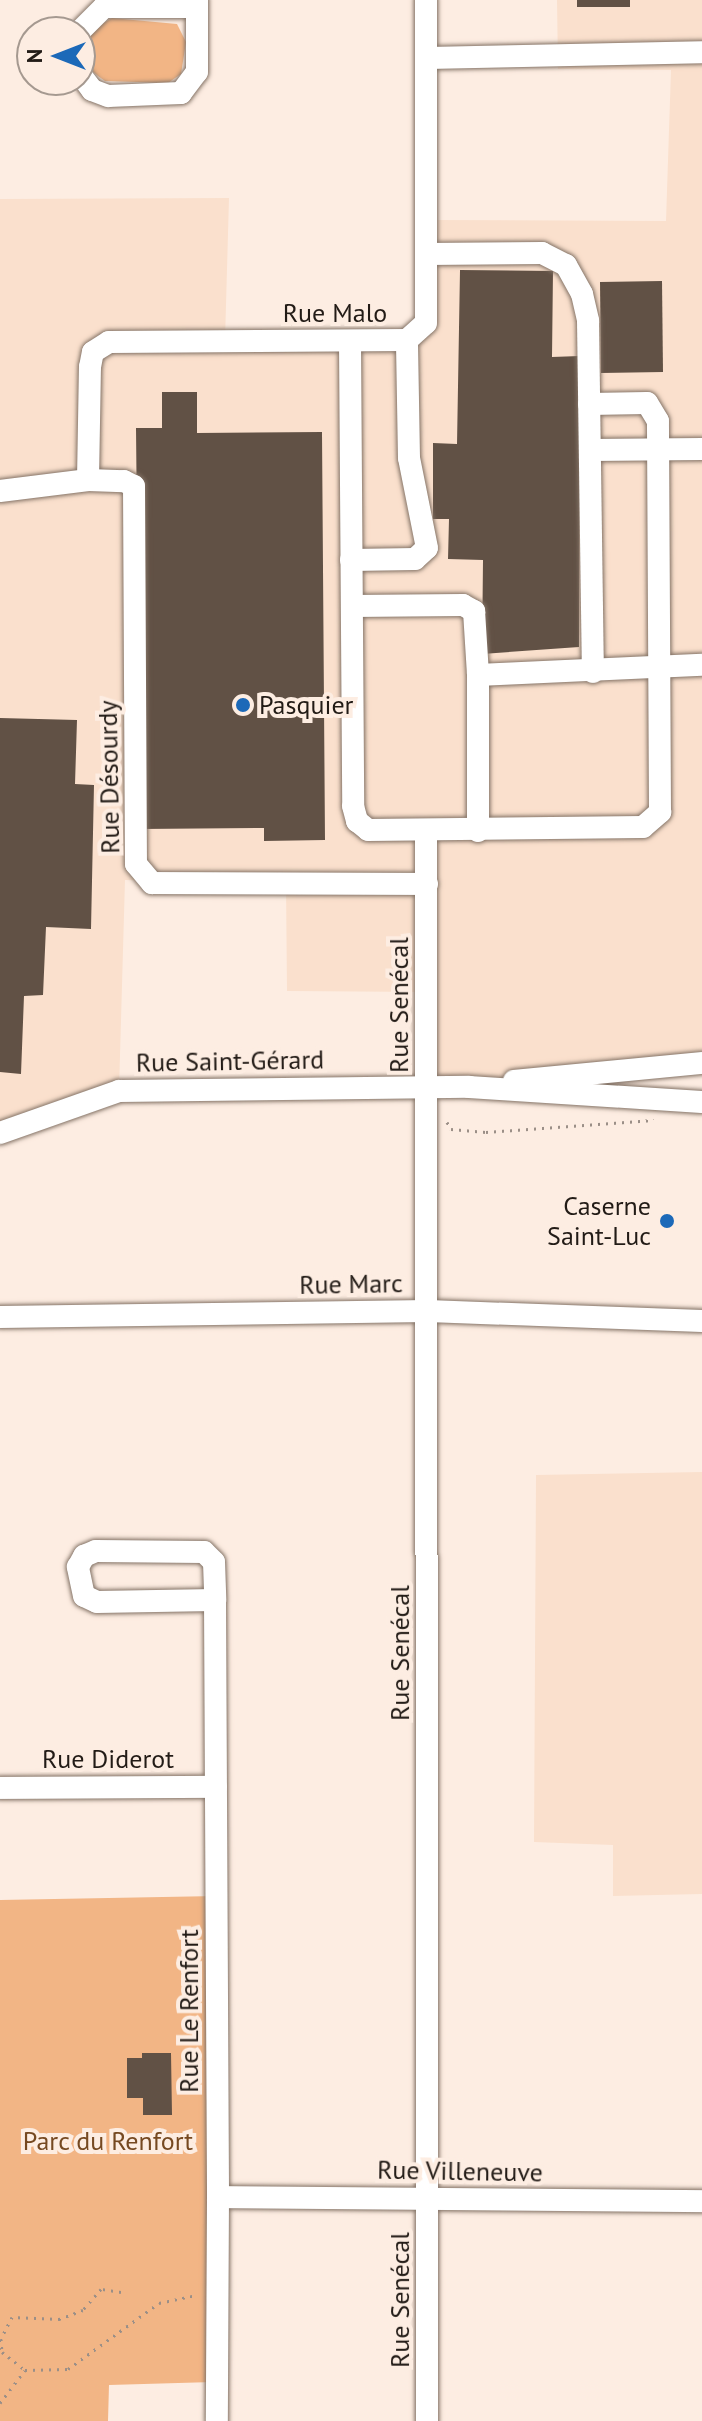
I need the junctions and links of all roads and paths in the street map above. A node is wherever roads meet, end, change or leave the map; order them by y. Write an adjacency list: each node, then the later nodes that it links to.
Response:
1 (426, 0): 5 (street, Rue Malo)
2 (197, 4): 3 (street); 6 (street)
3 (95, 16)
4 (702, 52): 5 (street)
5 (427, 58): 7 (street, Rue Malo)
6 (96, 92)
7 (426, 254): 8 (street, Rue Malo); 10 (street)
8 (407, 340): 9 (street, Rue Malo); 16 (street)
9 (350, 341): 14 (street, Rue Malo); 16 (street)
10 (589, 404): 12 (street); 13 (street)
11 (702, 449): 13 (street)
12 (590, 450): 13 (street); 20 (street)
13 (658, 450): 19 (street)
14 (88, 480): 15 (street); 24 (street, Rue Désourdy)
15 (0, 491)
16 (351, 560): 17 (street)
17 (352, 606): 21 (street); 23 (street)
18 (702, 665): 19 (street)
19 (660, 669): 20 (street); 22 (street)
20 (593, 672): 21 (street)
21 (478, 675): 22 (street)
22 (478, 831): 23 (street)
23 (426, 832): 24 (street, Rue Senécal)
24 (427, 884): 26 (street, Rue Senécal)
25 (702, 1063): 27 (street, Rue Saint-Gérard)
26 (427, 1087): 27 (street, Rue Saint-Gérard); 31 (street, Rue Saint-Gérard); 32 (street, Rue Senécal)
27 (469, 1087): 28 (street, Rue Saint-Gérard)
28 (702, 1102)
29 (656, 1120): 30 (path)
30 (451, 1129)
31 (0, 1133)
32 (428, 1311): 33 (street, Rue Marc); 34 (street, Rue Marc); 39 (street, Rue Senécal)
33 (0, 1317)
34 (702, 1321)
35 (215, 1600): 35 (street, Rue Le Renfort); 36 (street, Rue Le Renfort)
36 (216, 1787): 37 (street, Rue Diderot); 38 (street, Rue Le Renfort)
37 (0, 1788)
38 (218, 2197): 39 (street, Rue Villeneuve); 42 (street, Rue Le Renfort)
39 (428, 2199): 40 (street, Rue Villeneuve); 46 (street, Rue Senécal)
40 (702, 2201)
41 (121, 2292): 43 (path)
42 (217, 2295): 43 (path); 45 (street, Rue Le Renfort)
43 (25, 2370): 44 (path)
44 (0, 2403)
45 (217, 2421)
46 (427, 2421)

